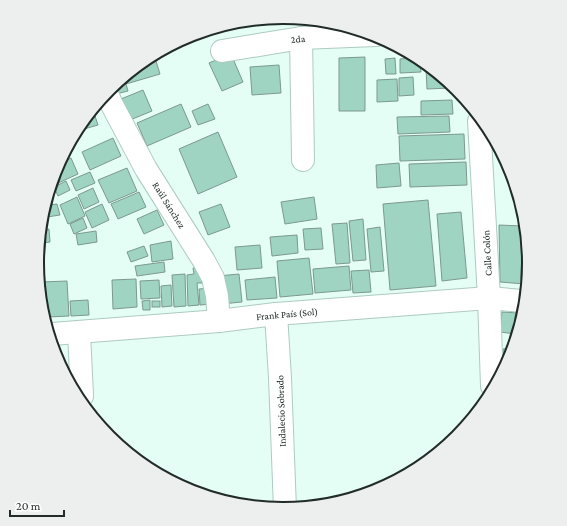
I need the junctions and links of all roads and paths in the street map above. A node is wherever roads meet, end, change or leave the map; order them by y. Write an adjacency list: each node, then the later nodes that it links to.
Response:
1 (358, 36): 2 (street, 2da)
2 (301, 38): 3 (street, 2da); 6 (street)
3 (222, 51)
4 (109, 100): 10 (street, Raúl Sánchez)
5 (479, 126): 7 (street, Calle Colón)
6 (303, 160)
7 (489, 298): 8 (street, Frank País (Sol)); 9 (street, Frank País (Sol)); 13 (street, Calle Colón)
8 (519, 301)
9 (276, 314): 10 (street, Frank País (Sol)); 15 (street, Indalecio Sobrado)
10 (219, 321): 11 (street, Frank País (Sol))
11 (79, 332): 12 (street, Frank País (Sol)); 14 (street)
12 (55, 334)
13 (492, 380)
14 (82, 390)
15 (285, 502)

